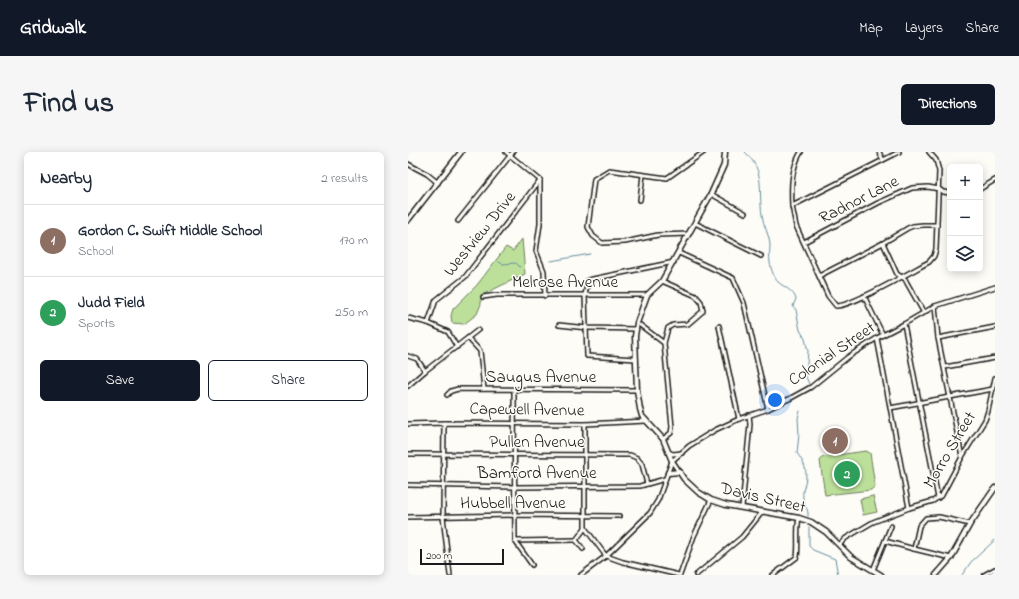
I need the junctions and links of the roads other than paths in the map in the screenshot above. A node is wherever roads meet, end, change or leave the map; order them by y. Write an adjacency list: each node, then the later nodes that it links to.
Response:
1 (461, 152): 16 (main road)
2 (506, 152): 10 (street)
3 (513, 152): 10 (street)
4 (704, 152): 13 (street)
5 (725, 152): 20 (main road)
6 (801, 152): 22 (street)
7 (879, 152): 11 (street)
8 (899, 152): 11 (street)
9 (929, 152): 18 (street)
10 (510, 155): 14 (street); 25 (street)
11 (883, 160): 22 (street)
12 (408, 164): 16 (street)
13 (643, 175): 21 (street); 28 (street)
14 (540, 180): 40 (street); 46 (street, Westview Drive)
15 (995, 180): 17 (street)
16 (438, 182): 24 (main road)
17 (983, 187)
18 (939, 189): 19 (street, Radnor Lane); 27 (street); 29 (street, Radnor Lane)
19 (947, 193)
20 (712, 194): 23 (street); 26 (main road)
21 (640, 200)
22 (792, 206): 29 (street)
23 (745, 213)
24 (408, 220)
25 (458, 221)
26 (694, 223): 28 (main road); 32 (street)
27 (937, 225): 30 (street); 35 (street)
28 (689, 234): 31 (main road)
29 (804, 242): 34 (street)
30 (883, 244): 34 (street); 35 (street)
31 (679, 253): 33 (main road); 76 (street)
32 (761, 256)
33 (674, 262): 36 (main road); 38 (street)
34 (819, 276): 41 (street)
35 (901, 277): 41 (street); 44 (street)
36 (662, 281): 39 (main road); 59 (street)
37 (995, 287): 43 (street, Colonial Street)
38 (585, 295): 39 (street, Melrose Avenue); 40 (street, Melrose Avenue); 52 (street)
39 (647, 295): 47 (main road)
40 (545, 296): 42 (street, Melrose Avenue)
41 (864, 296): 55 (street)
42 (483, 297)
43 (935, 306): 44 (street, Colonial Street); 58 (street)
44 (924, 314): 48 (street, Colonial Street)
45 (408, 318): 46 (street)
46 (428, 323): 60 (street)
47 (638, 324): 53 (main road); 59 (street)
48 (904, 324): 55 (street, Colonial Street); 74 (street)
49 (559, 325): 52 (street)
50 (719, 326): 78 (street)
51 (995, 326): 58 (street)
52 (587, 328): 53 (street); 63 (street)
53 (635, 329): 63 (main road)
54 (478, 330): 56 (street)
55 (883, 335): 57 (street, Colonial Street)
56 (468, 338): 60 (street); 68 (street)
57 (877, 338): 75 (street); 76 (street, Colonial Street)
58 (938, 338): 64 (street)
59 (664, 343): 84 (street)
60 (457, 347): 65 (street)
61 (408, 356): 65 (street)
62 (995, 358): 64 (street)
63 (636, 359): 71 (main road)
64 (945, 367): 73 (street)
65 (424, 371): 67 (street)
66 (995, 378): 69 (street, Morro Street)
67 (408, 386)
68 (484, 389): 70 (street, Saugus Avenue); 72 (street, Saugus Avenue)
69 (993, 389): 73 (street); 91 (street, Morro Street)
70 (514, 390): 71 (street, Saugus Avenue); 81 (street)
71 (637, 390): 79 (main road)
72 (447, 395)
73 (951, 397): 74 (street); 91 (street)
74 (920, 403): 75 (street); 102 (street)
75 (890, 408): 105 (street)
76 (768, 409): 77 (street, Colonial Street)
77 (749, 415): 78 (street, Colonial Street); 104 (street)
78 (739, 419): 86 (street, Colonial Street)
79 (646, 421): 83 (street, Capewell Avenue); 84 (main road)
80 (444, 423): 81 (street, Capewell Avenue); 82 (street, Capewell Avenue); 88 (street)
81 (515, 423): 83 (street, Capewell Avenue); 89 (street)
82 (408, 424)
83 (585, 424): 90 (street)
84 (663, 439): 85 (main road, Davis Street)
85 (668, 452): 86 (street); 92 (main road, Davis Street)
86 (682, 453): 92 (street, Colonial Street)
87 (408, 454): 88 (street, Pullen Avenue)
88 (444, 454): 89 (street, Pullen Avenue); 98 (street)
89 (516, 455): 90 (street, Pullen Avenue); 99 (street)
90 (586, 455): 96 (street, Pullen Avenue); 100 (street)
91 (962, 457): 102 (street, Morro Street)
92 (672, 461): 93 (main road, Davis Street); 94 (street)
93 (680, 472): 94 (main road); 103 (main road, Davis Street)
94 (668, 473): 95 (street)
95 (665, 479): 96 (street, Bamford Avenue); 122 (street)
96 (647, 484): 100 (street, Bamford Avenue)
97 (408, 485): 98 (street, Bamford Avenue)
98 (443, 486): 99 (street, Bamford Avenue); 111 (street)
99 (514, 486): 100 (street, Bamford Avenue); 107 (street)
100 (586, 486): 108 (street)
101 (995, 488): 113 (main road)
102 (938, 498): 105 (street, Morro Street)
103 (711, 500): 104 (main road, Davis Street); 129 (street)
104 (742, 507): 106 (main road, Davis Street)
105 (908, 508): 119 (street, Morro Street)
106 (763, 511): 112 (main road, Davis Street); 130 (street)
107 (515, 515): 108 (street, Hubbell Avenue); 111 (street, Hubbell Avenue); 117 (street)
108 (584, 516): 109 (street, Hubbell Avenue); 115 (street)
109 (619, 516)
110 (408, 517): 111 (street, Hubbell Avenue)
111 (443, 517): 127 (street)
112 (799, 518): 119 (main road, Davis Street); 131 (street)
113 (970, 524): 121 (street); 123 (main road)
114 (891, 526): 118 (street)
115 (585, 528): 116 (street); 122 (street)
116 (576, 540): 117 (street); 120 (street)
117 (515, 541): 124 (street)
118 (885, 541): 121 (street); 126 (street)
119 (839, 545): 126 (main road, Davis Street)
120 (583, 549)
121 (914, 549): 123 (street)
122 (606, 556): 128 (street); 129 (street)
123 (951, 558): 133 (main road)
124 (532, 565)
125 (995, 569): 134 (street)
126 (873, 570): 132 (main road, Davis Street)
127 (450, 575)
128 (581, 575)
129 (680, 575)
130 (696, 575)
131 (772, 575)
132 (881, 575)
133 (936, 575)
134 (984, 575)

